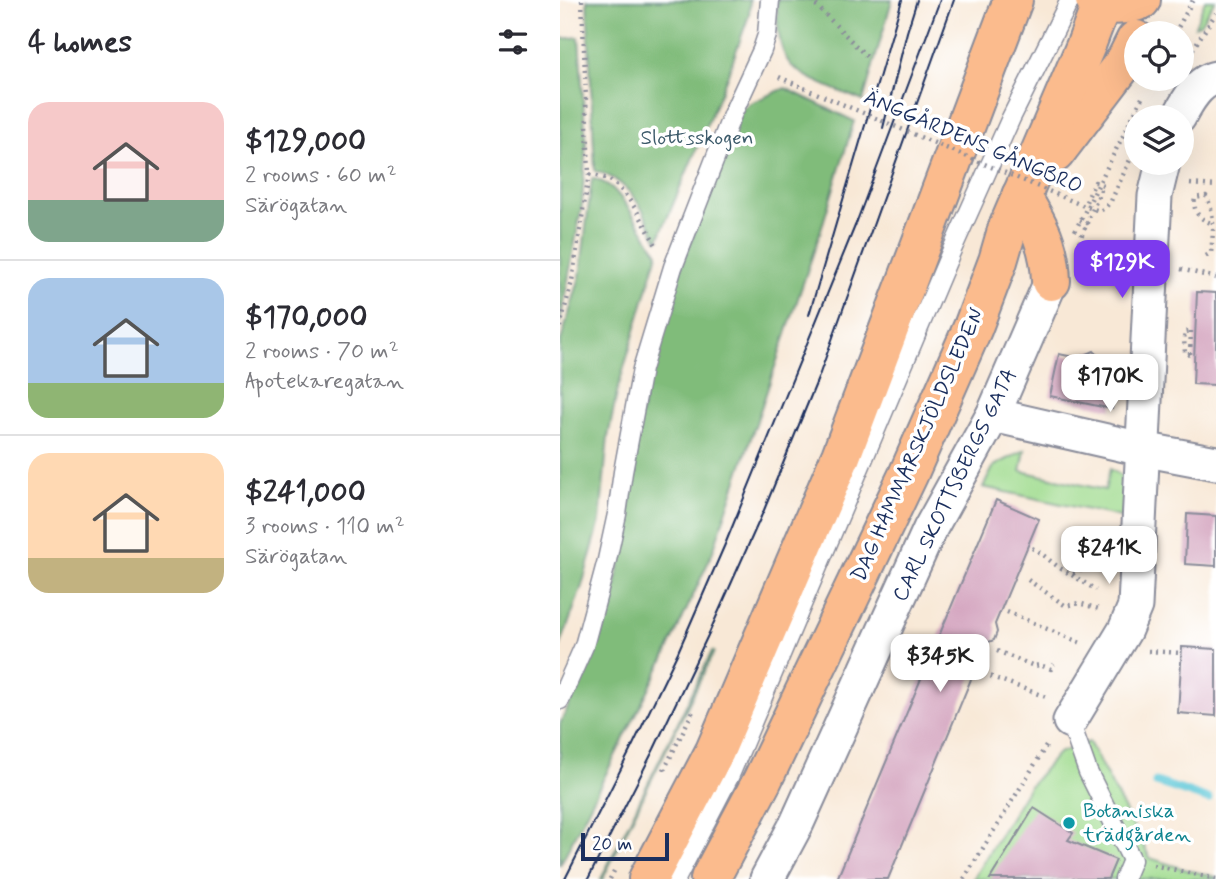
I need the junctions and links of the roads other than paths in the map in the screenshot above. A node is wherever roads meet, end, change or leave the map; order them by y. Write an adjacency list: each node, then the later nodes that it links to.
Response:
1 (770, 0): 16 (lane)
2 (1013, 0): 18 (main road)
3 (1141, 0): 5 (main road)
4 (1155, 0): 6 (main road)
5 (1092, 1): 11 (main road, DAG HAMMARSKJÖLDSLEDEN); 19 (lane)
6 (1145, 21)
7 (1124, 63): 11 (main road)
8 (1205, 72): 9 (street)
9 (1185, 105)
10 (1160, 175): 14 (street)
11 (1021, 196): 12 (main road); 20 (main road, DAG HAMMARSKJÖLDSLEDEN)
12 (1051, 281): 13 (street, CARL SKOTTSBERGS GATA)
13 (993, 415): 14 (street); 21 (street, CARL SKOTTSBERGS GATA)
14 (1142, 449): 15 (street); 17 (street)
15 (1216, 463)
16 (560, 700)
17 (1073, 715): 22 (lane)
18 (632, 873)
19 (677, 879)
20 (710, 879)
21 (767, 879)
22 (1124, 879)

